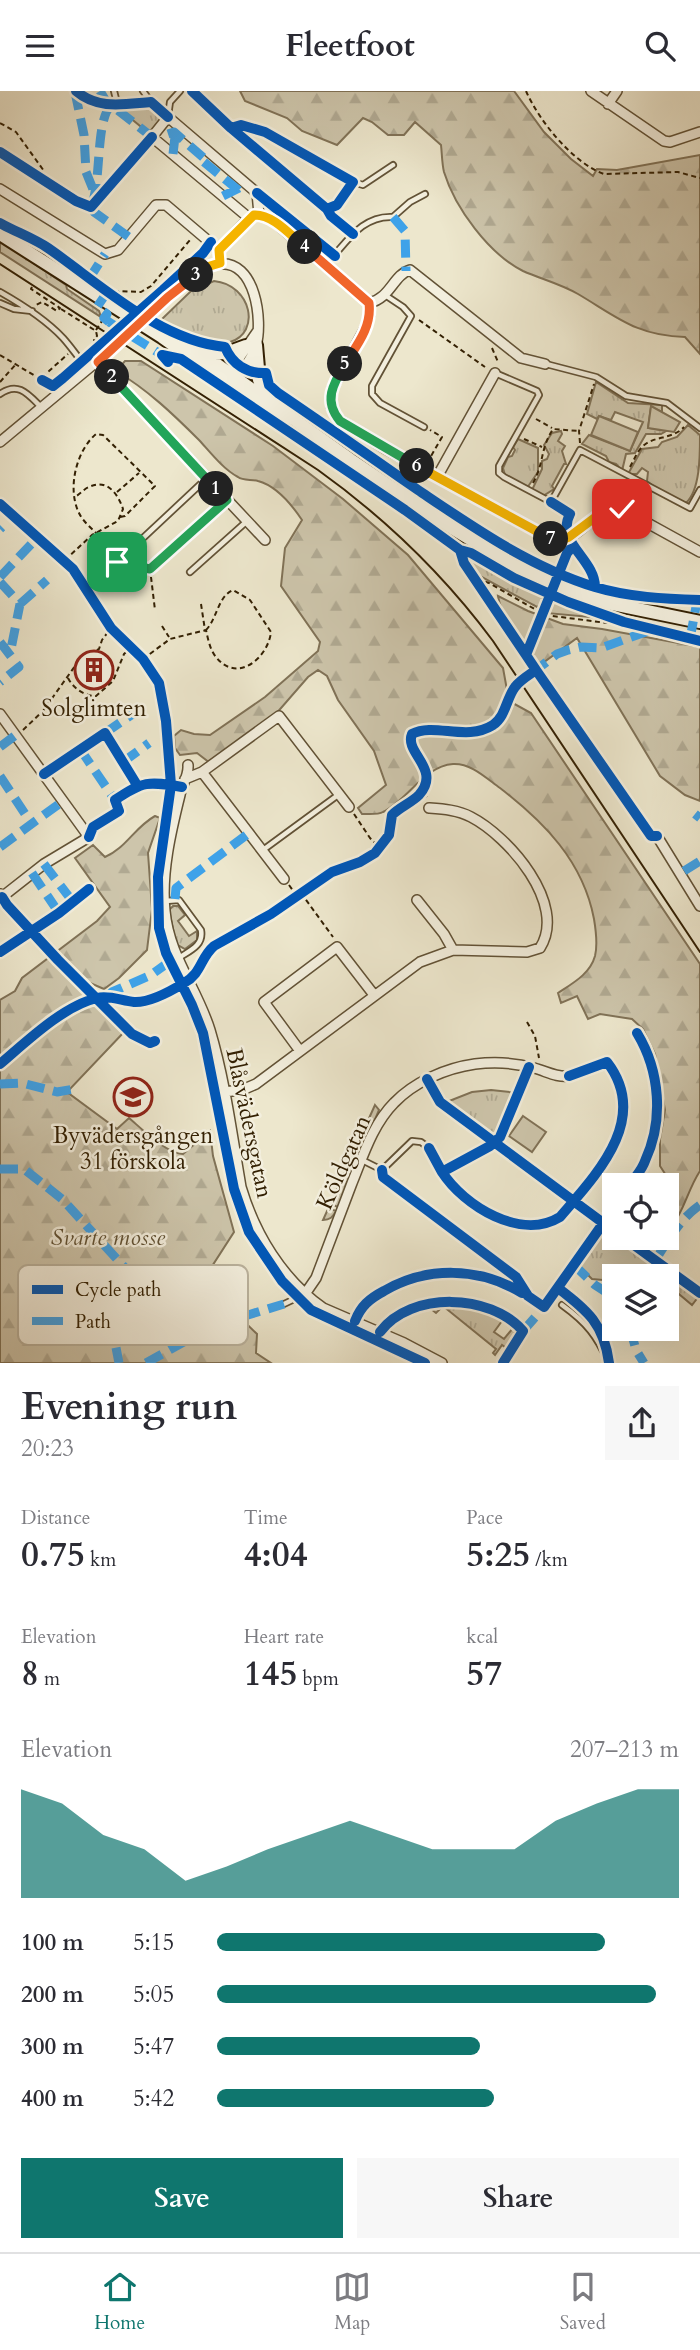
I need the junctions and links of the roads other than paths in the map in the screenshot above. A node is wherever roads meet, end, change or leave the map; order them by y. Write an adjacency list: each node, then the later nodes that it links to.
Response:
1 (76, 91): 9 (lane)
2 (114, 91): 9 (lane)
3 (143, 91): 8 (lane)
4 (180, 91): 11 (lane)
5 (192, 91): 12 (lane)
6 (591, 91): 10 (street)
7 (617, 91): 10 (street)
8 (151, 102): 9 (lane); 11 (lane)
9 (117, 103)
10 (608, 104): 13 (street)
11 (168, 117): 14 (street); 20 (street)
12 (230, 128): 17 (lane); 17 (lane)
13 (700, 132)
14 (152, 137): 15 (lane); 21 (street)
15 (0, 152)
16 (393, 165): 17 (lane)
17 (353, 182)
18 (0, 189): 23 (street)
19 (425, 194): 25 (lane)
20 (259, 214): 21 (street); 25 (street)
21 (249, 218): 23 (street)
22 (0, 234): 31 (street)
23 (219, 250): 24 (street)
24 (220, 263): 32 (street); 33 (street, bridge)
25 (326, 265): 29 (street)
26 (0, 292): 30 (lane)
27 (385, 295): 29 (street); 35 (street); 42 (lane)
28 (0, 303): 30 (lane)
29 (369, 303): 46 (street)
30 (33, 311): 36 (lane)
31 (162, 337): 34 (street); 38 (street)
32 (253, 341): 34 (street); 38 (street); 41 (street)
33 (102, 351): 36 (street); 47 (street)
34 (202, 354): 38 (street)
35 (545, 364): 44 (lane)
36 (85, 366): 40 (street)
37 (499, 375): 46 (street); 48 (lane)
38 (230, 380): 41 (street); 43 (street)
39 (0, 394): 40 (lane)
40 (42, 408): 45 (street)
41 (278, 408): 43 (street)
42 (424, 427)
43 (304, 428): 56 (street)
44 (700, 428)
45 (0, 442)
46 (437, 477): 52 (street)
47 (206, 478): 49 (street); 53 (lane)
48 (700, 490)
49 (227, 500): 50 (street); 54 (lane)
50 (247, 521): 51 (street); 55 (lane)
51 (265, 540)
52 (699, 550)
53 (127, 553)
54 (150, 569)
55 (190, 572)
56 (700, 622)
57 (0, 714): 67 (street)
58 (188, 765): 60 (street, Blåsvädersgatan)
59 (202, 772): 60 (street); 61 (street); 65 (street)
60 (185, 779): 69 (street, Blåsvädersgatan)
61 (339, 794): 62 (street); 65 (lane)
62 (349, 807)
63 (429, 808): 71 (street)
64 (657, 836): 70 (street)
65 (262, 851): 66 (street)
66 (284, 879)
67 (0, 894)
68 (416, 900): 71 (street)
69 (164, 901): 72 (street, Blåsvädersgatan); 72 (lane)
70 (700, 906)
71 (453, 950): 73 (street)
72 (177, 959): 76 (street, Blåsvädersgatan)
73 (374, 995): 74 (street); 74 (street)
74 (300, 1051): 76 (street)
75 (569, 1076): 78 (street, Köldgatan)
76 (223, 1092): 79 (street, Blåsvädersgatan)
77 (429, 1148): 78 (lane)
78 (362, 1159): 79 (street, Köldgatan)
79 (305, 1294): 80 (lane); 82 (street, Blåsvädersgatan)
80 (285, 1304)
81 (562, 1305): 83 (lane)
82 (442, 1363)
83 (609, 1363)

